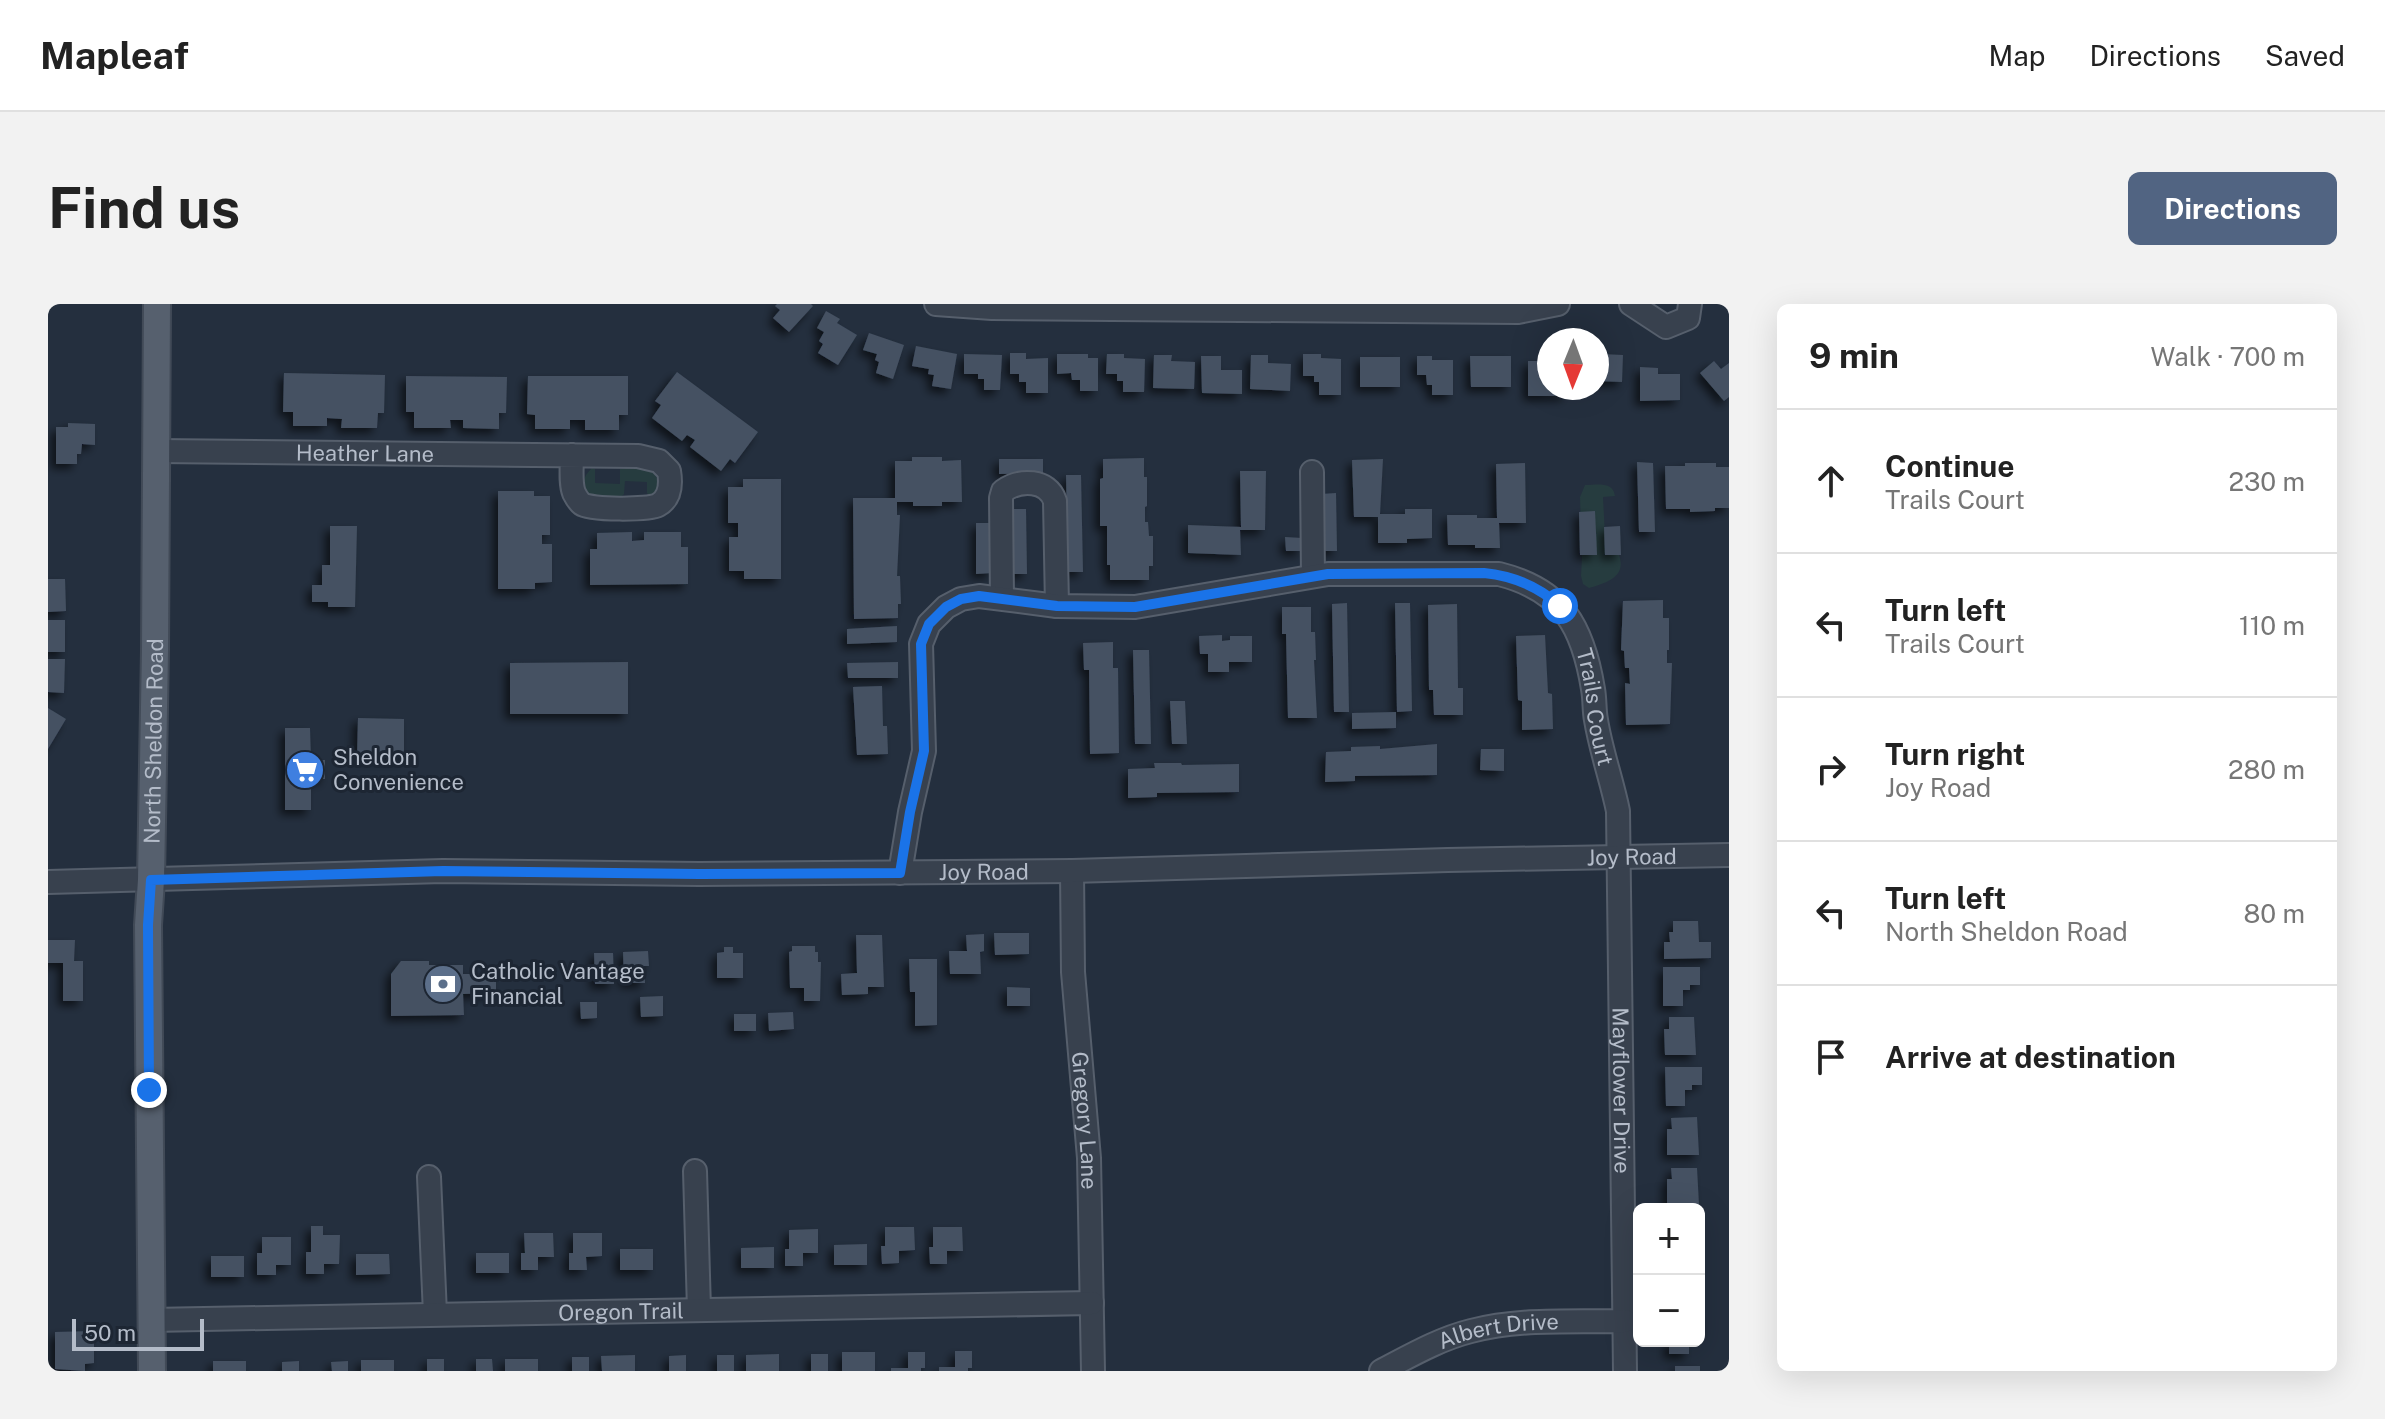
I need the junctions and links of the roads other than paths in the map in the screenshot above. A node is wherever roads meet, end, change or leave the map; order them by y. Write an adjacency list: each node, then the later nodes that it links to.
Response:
1 (157, 304): 7 (main road, North Sheldon Road)
2 (936, 304): 5 (street)
3 (1558, 304): 5 (street)
4 (1631, 304): 6 (street)
5 (1443, 307)
6 (1689, 311)
7 (157, 451): 8 (street, Heather Lane); 17 (main road, North Sheldon Road)
8 (572, 455)
9 (1312, 472): 10 (street)
10 (1313, 576): 12 (street, Trails Court); 14 (street, Trails Court)
11 (1002, 598): 12 (street, Trails Court); 12 (street); 16 (street, Trails Court)
12 (1057, 606)
13 (1729, 855): 14 (street, Joy Road)
14 (1617, 857): 15 (street, Joy Road); 25 (street, Mayflower Drive)
15 (1072, 871): 16 (street, Joy Road); 21 (street, Gregory Lane)
16 (900, 873): 17 (street, Joy Road)
17 (151, 880): 18 (street, Joy Road); 24 (main road, North Sheldon Road)
18 (48, 882)
19 (695, 1171): 22 (street)
20 (429, 1177): 23 (street)
21 (1092, 1303): 22 (street, Oregon Trail); 27 (street, Gregory Lane)
22 (699, 1310): 23 (street, Oregon Trail)
23 (435, 1314): 24 (street, Oregon Trail)
24 (151, 1320): 26 (main road, North Sheldon Road)
25 (1625, 1321): 28 (street, Albert Drive); 29 (street, Mayflower Drive)
26 (152, 1371)
27 (1093, 1371)
28 (1381, 1371)
29 (1625, 1371)

